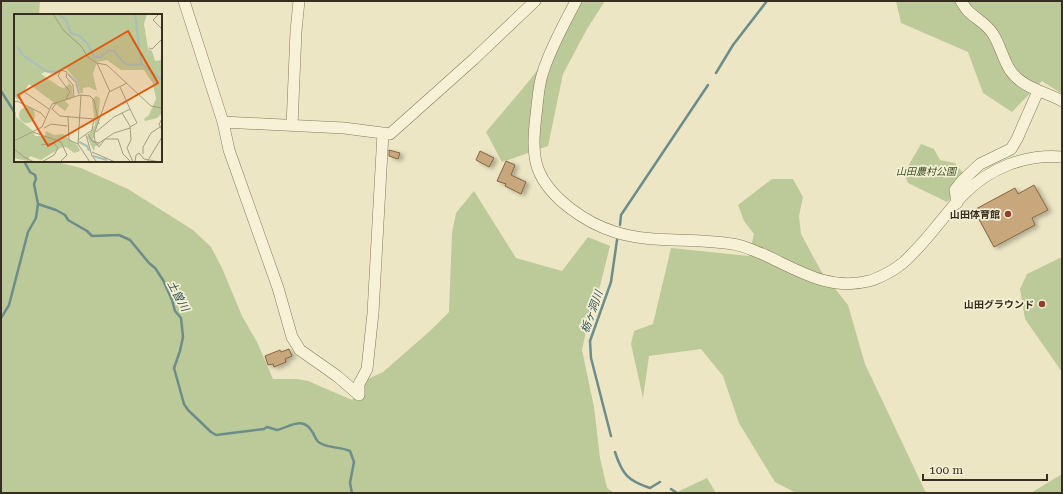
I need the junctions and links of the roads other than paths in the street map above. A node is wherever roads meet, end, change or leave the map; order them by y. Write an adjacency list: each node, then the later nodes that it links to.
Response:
1 (184, 1): 8 (street)
2 (299, 1): 9 (street)
3 (535, 1): 10 (street)
4 (576, 1): 12 (street)
5 (961, 1): 6 (street)
6 (1038, 91): 7 (street); 12 (street)
7 (1062, 101)
8 (222, 122): 9 (street); 10 (street)
9 (292, 126): 10 (street)
10 (383, 133)
11 (1062, 156): 12 (street)
12 (957, 203)

